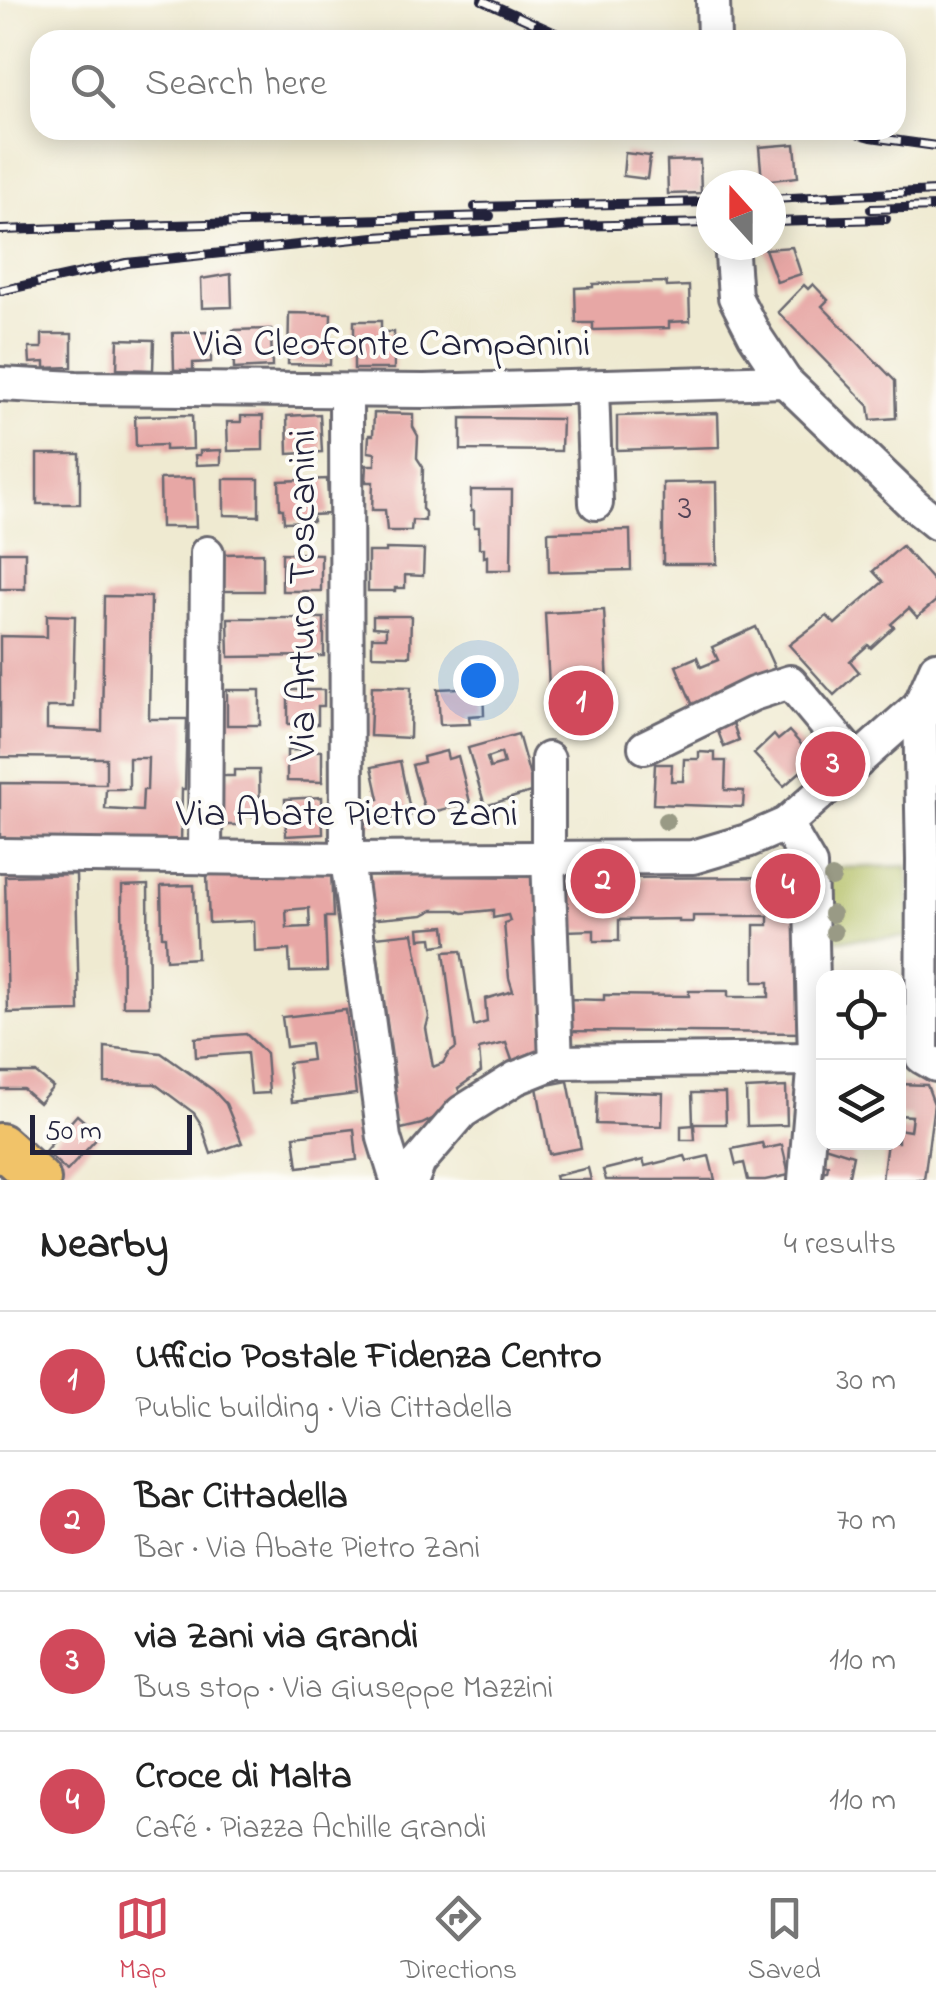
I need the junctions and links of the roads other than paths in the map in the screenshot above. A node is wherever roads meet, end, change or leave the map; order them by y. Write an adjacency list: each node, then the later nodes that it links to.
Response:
1 (713, 0): 2 (street)
2 (714, 30)
3 (732, 260): 4 (street)
4 (785, 381): 6 (street, Via Cleofonte Campanini); 9 (street)
5 (0, 384): 7 (street, Via Cleofonte Campanini)
6 (592, 387): 7 (street, Via Cleofonte Campanini); 8 (street)
7 (346, 390): 20 (street, Via Arturo Toscanini)
8 (596, 503)
9 (925, 514): 10 (street)
10 (936, 538)
11 (207, 553): 18 (street)
12 (932, 691): 15 (street, Via Abate Pietro Zani); 21 (street)
13 (645, 747): 15 (street)
14 (548, 759): 19 (street)
15 (857, 762): 16 (street, Via Abate Pietro Zani)
16 (786, 824): 19 (street, Via Abate Pietro Zani); 22 (street)
17 (0, 856): 18 (street, Via Abate Pietro Zani)
18 (205, 858): 20 (street, Via Abate Pietro Zani)
19 (548, 858): 20 (street, Via Abate Pietro Zani); 23 (street)
20 (347, 859): 27 (street, Via Arturo Toscanini)
21 (930, 860): 24 (street)
22 (815, 1059): 23 (street); 29 (street)
23 (556, 1062): 28 (street)
24 (936, 1065)
25 (0, 1146): 26 (main road)
26 (39, 1180)
27 (397, 1180)
28 (412, 1180)
29 (805, 1180)

